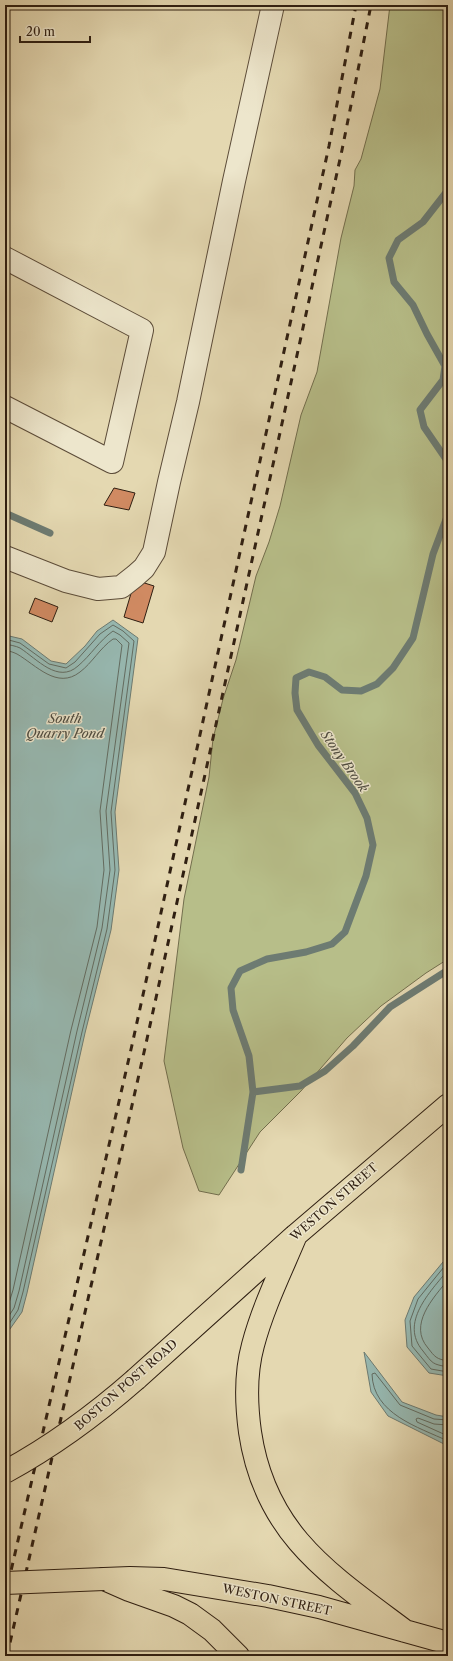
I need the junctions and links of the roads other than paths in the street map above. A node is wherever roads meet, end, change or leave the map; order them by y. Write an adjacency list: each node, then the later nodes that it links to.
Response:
1 (273, 5): 4 (lane)
2 (5, 258): 3 (lane)
3 (5, 407)
4 (5, 557)
5 (448, 1105): 6 (main road, WESTON STREET)
6 (296, 1235): 7 (main road, WESTON STREET); 11 (main road)
7 (221, 1302): 8 (main road, BOSTON POST ROAD, bridge)
8 (5, 1472)
9 (104, 1579): 10 (main road, bridge); 11 (main road, WESTON STREET); 13 (main road)
10 (5, 1583)
11 (405, 1631): 12 (main road, WESTON STREET)
12 (448, 1643)
13 (238, 1656)

